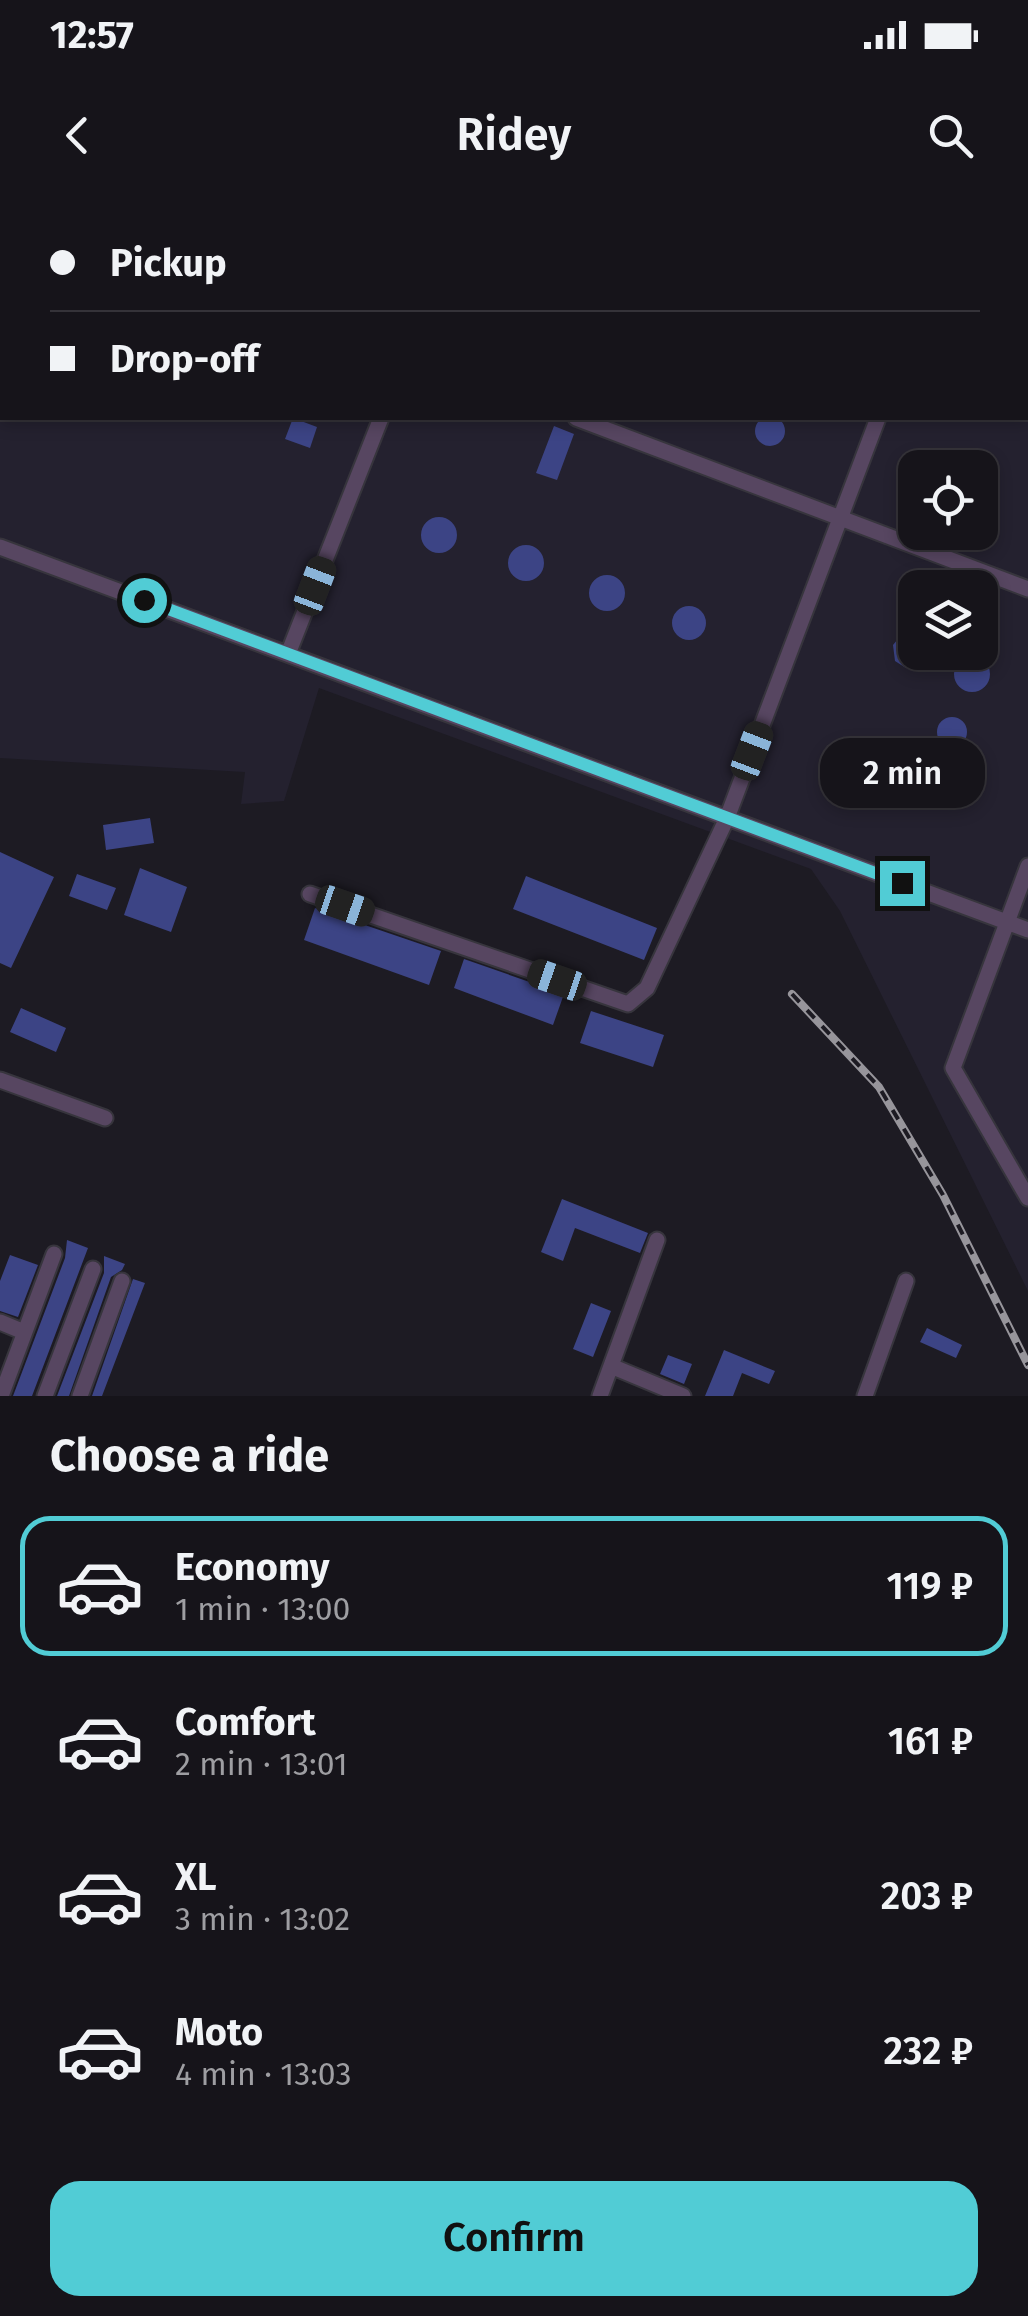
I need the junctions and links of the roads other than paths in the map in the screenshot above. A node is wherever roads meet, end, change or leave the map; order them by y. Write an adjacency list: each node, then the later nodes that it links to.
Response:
1 (380, 420): 7 (street)
2 (581, 420): 4 (street)
3 (877, 420): 4 (street)
4 (840, 518): 6 (street); 8 (street)
5 (0, 547): 7 (street)
6 (1028, 590)
7 (288, 654): 8 (street)
8 (727, 818): 10 (street); 11 (street)
9 (1028, 866): 11 (street)
10 (310, 894)
11 (1007, 922): 12 (street); 15 (street)
12 (1028, 930)
13 (0, 1080): 14 (street)
14 (105, 1118)
15 (1028, 1198)
16 (657, 1240): 23 (street)
17 (54, 1254): 22 (street)
18 (94, 1269): 25 (street)
19 (122, 1281): 26 (street)
20 (906, 1281): 29 (street)
21 (0, 1322): 22 (street)
22 (24, 1332): 24 (street)
23 (610, 1366): 27 (street); 28 (street)
24 (0, 1396)
25 (45, 1396)
26 (80, 1396)
27 (600, 1396)
28 (684, 1396)
29 (864, 1396)

